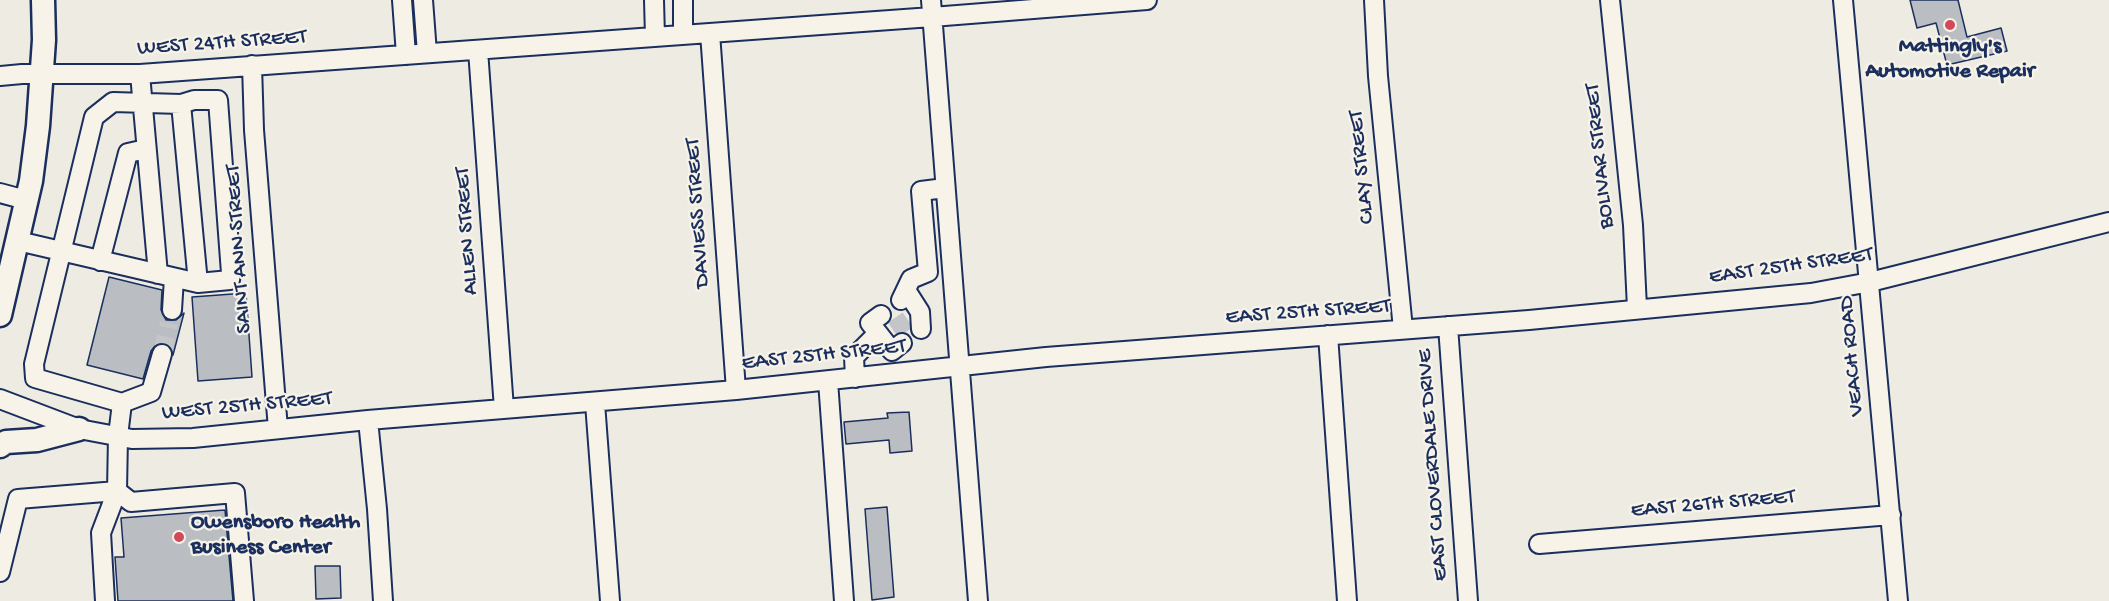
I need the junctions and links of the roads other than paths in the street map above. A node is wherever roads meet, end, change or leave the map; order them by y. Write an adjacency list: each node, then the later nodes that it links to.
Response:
1 (43, 0): 19 (main road)
2 (402, 0): 16 (street)
3 (423, 0): 15 (street)
4 (654, 0): 13 (street)
5 (683, 0): 12 (street)
6 (1147, 0): 10 (street, WEST 24TH STREET)
7 (1374, 0): 39 (street, CLAY STREET)
8 (1610, 0): 35 (street, BOLIVAR STREET)
9 (1843, 0): 32 (street, VEACH ROAD)
10 (931, 9): 11 (street, WEST 24TH STREET); 24 (street)
11 (710, 33): 12 (street, WEST 24TH STREET); 46 (street, DAVIESS STREET)
12 (683, 34): 13 (street, WEST 24TH STREET)
13 (655, 36): 14 (street, WEST 24TH STREET)
14 (478, 50): 15 (street, WEST 24TH STREET); 50 (street, ALLEN STREET)
15 (427, 53): 16 (street, WEST 24TH STREET)
16 (406, 55): 17 (street, WEST 24TH STREET)
17 (252, 65): 18 (street, WEST 24TH STREET); 53 (street, SAINT ANN STREET)
18 (140, 74): 19 (street, WEST 24TH STREET); 21 (street)
19 (42, 75): 20 (street, WEST 24TH STREET); 26 (main road)
20 (0, 76)
21 (143, 103): 22 (street); 23 (street); 29 (street)
22 (181, 104): 33 (street); 33 (street)
23 (146, 149): 30 (street); 31 (street)
24 (945, 188): 34 (street); 43 (street)
25 (0, 193): 26 (street)
26 (26, 200): 28 (main road)
27 (2109, 222): 32 (street, EAST 25TH STREET)
28 (18, 241): 29 (street); 36 (main road)
29 (61, 253): 30 (street); 48 (street)
30 (100, 261): 31 (street)
31 (166, 276): 33 (street); 37 (street)
32 (1870, 282): 35 (street, EAST 25TH STREET); 57 (street, VEACH ROAD)
33 (198, 283)
34 (911, 308)
35 (1637, 309): 38 (street, EAST 25TH STREET)
36 (0, 315)
37 (170, 318)
38 (1448, 326): 39 (street, EAST 25TH STREET); 67 (street, EAST CLOVERDALE DRIVE)
39 (1403, 329): 41 (street, EAST 25TH STREET)
40 (887, 332): 44 (street)
41 (1328, 335): 43 (street, EAST 25TH STREET); 66 (street)
42 (162, 354): 48 (street)
43 (958, 366): 44 (street, EAST 25TH STREET); 65 (street)
44 (855, 378): 45 (street, EAST 25TH STREET)
45 (828, 381): 46 (street, EAST 25TH STREET); 64 (street)
46 (736, 390): 49 (street, EAST 25TH STREET)
47 (0, 399): 52 (street, WEST 25TH STREET)
48 (122, 403): 54 (street)
49 (595, 403): 50 (street, EAST 25TH STREET); 63 (street)
50 (504, 409): 51 (street, WEST 25TH STREET)
51 (368, 420): 53 (street, WEST 25TH STREET); 62 (street)
52 (79, 429): 54 (street, WEST 25TH STREET); 55 (main road)
53 (278, 429): 54 (street, WEST 25TH STREET)
54 (118, 436): 56 (street)
55 (0, 446)
56 (117, 490): 59 (street); 60 (street); 61 (street)
57 (1891, 515): 58 (street, EAST 26TH STREET); 68 (street, VEACH ROAD)
58 (1539, 544)
59 (0, 572)
60 (105, 601)
61 (243, 601)
62 (383, 601)
63 (610, 601)
64 (844, 601)
65 (978, 601)
66 (1347, 601)
67 (1468, 601)
68 (1898, 601)

